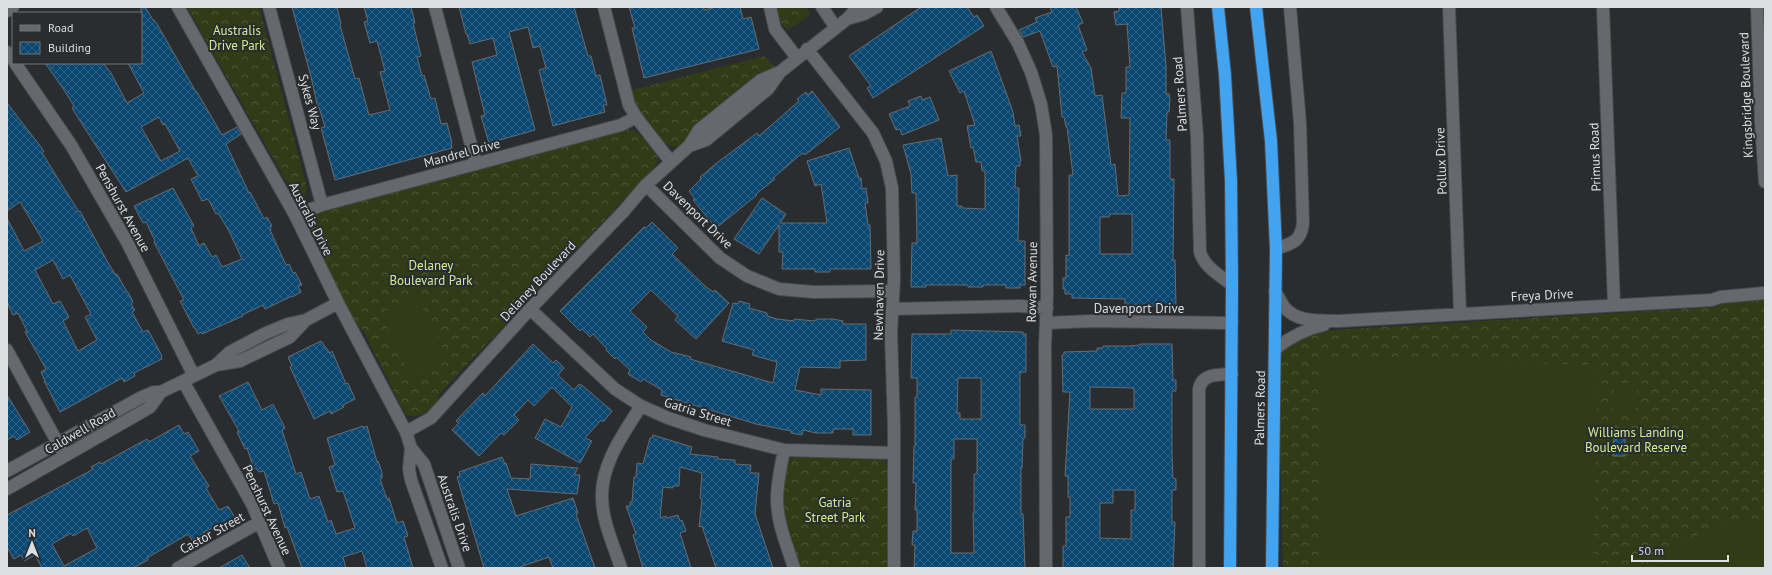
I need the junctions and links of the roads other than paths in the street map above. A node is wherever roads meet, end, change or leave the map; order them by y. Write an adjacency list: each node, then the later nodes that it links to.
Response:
1 (13, 7): 18 (street)
2 (178, 7): 32 (street, Australis Drive)
3 (269, 7): 31 (street, Sykes Way)
4 (435, 7): 28 (street)
5 (604, 7): 25 (street)
6 (770, 7): 23 (street)
7 (822, 7): 21 (street)
8 (858, 7): 19 (street, Delaney Boulevard)
9 (877, 7): 19 (street, Delaney Boulevard)
10 (996, 7): 42 (street, Rowan Avenue)
11 (1187, 7): 34 (street, Palmers Road)
12 (1218, 7): 34 (highway)
13 (1256, 7): 33 (highway, Palmers Road)
14 (1290, 7): 33 (street)
15 (1449, 7): 45 (street, Pollux Drive)
16 (1604, 7): 41 (street, Primus Road)
17 (1757, 7): 20 (street, Kingsbridge Boulevard)
18 (7, 11)
19 (847, 19): 21 (street, Delaney Boulevard)
20 (1761, 22): 26 (street, Kingsbridge Boulevard)
21 (836, 28): 22 (street, Delaney Boulevard)
22 (807, 49): 23 (street, Delaney Boulevard); 37 (street, Newhaven Drive)
23 (797, 58): 27 (street, Delaney Boulevard)
24 (16, 64): 52 (street, Penshurst Avenue)
25 (636, 117): 27 (street); 28 (street, Mandrel Drive)
26 (1763, 123): 29 (street, Kingsbridge Boulevard)
27 (671, 162): 30 (street, Delaney Boulevard)
28 (476, 164): 31 (street, Mandrel Drive)
29 (1765, 182)
30 (646, 185): 37 (street, Davenport Drive); 43 (street, Delaney Boulevard)
31 (322, 205): 32 (street, Mandrel Drive)
32 (295, 215): 40 (street, Australis Drive)
33 (1276, 249): 36 (highway, Palmers Road)
34 (1232, 285): 48 (highway)
35 (1765, 286): 39 (street, Freya Drive)
36 (1275, 290): 46 (street, Freya Drive); 49 (highway, Palmers Road)
37 (893, 291): 44 (street, Newhaven Drive)
38 (1765, 293): 39 (street, Freya Drive)
39 (1747, 295): 41 (street, Freya Drive)
40 (338, 303): 52 (street, Caldwell Road); 55 (street, Australis Drive)
41 (1614, 305): 45 (street, Freya Drive)
42 (1047, 308): 44 (street); 47 (street, Rowan Avenue)
43 (530, 309): 54 (street, Gatria Street); 55 (street, Delaney Boulevard)
44 (892, 309): 59 (street, Newhaven Drive)
45 (1460, 314): 46 (street, Freya Drive)
46 (1339, 321): 49 (street, Freya Drive)
47 (1046, 323): 48 (street, Davenport Drive); 71 (street, Rowan Avenue)
48 (1232, 323): 51 (highway)
49 (1275, 349): 74 (highway, Palmers Road)
50 (7, 350): 56 (street)
51 (1232, 374): 72 (street); 73 (highway)
52 (189, 378): 53 (street, Caldwell Road); 63 (street, Penshurst Avenue)
53 (161, 392): 56 (street, Caldwell Road); 60 (street, Caldwell Road)
54 (641, 406): 58 (street, Gatria Street); 68 (street)
55 (406, 432): 57 (street, Australis Drive)
56 (58, 443): 60 (street); 61 (street, Caldwell Road)
57 (411, 448): 66 (street, Australis Drive); 67 (street, Australis Drive)
58 (784, 450): 59 (street, Gatria Street); 69 (street)
59 (894, 453): 70 (street, Newhaven Drive)
60 (65, 456): 62 (street, Caldwell Road)
61 (7, 471)
62 (7, 489)
63 (260, 522): 64 (street, Castor Street); 65 (street, Penshurst Avenue)
64 (178, 568)
65 (278, 568)
66 (442, 568)
67 (459, 568)
68 (621, 568)
69 (794, 568)
70 (894, 568)
71 (1046, 568)
72 (1199, 568)
73 (1230, 568)
74 (1272, 568)

